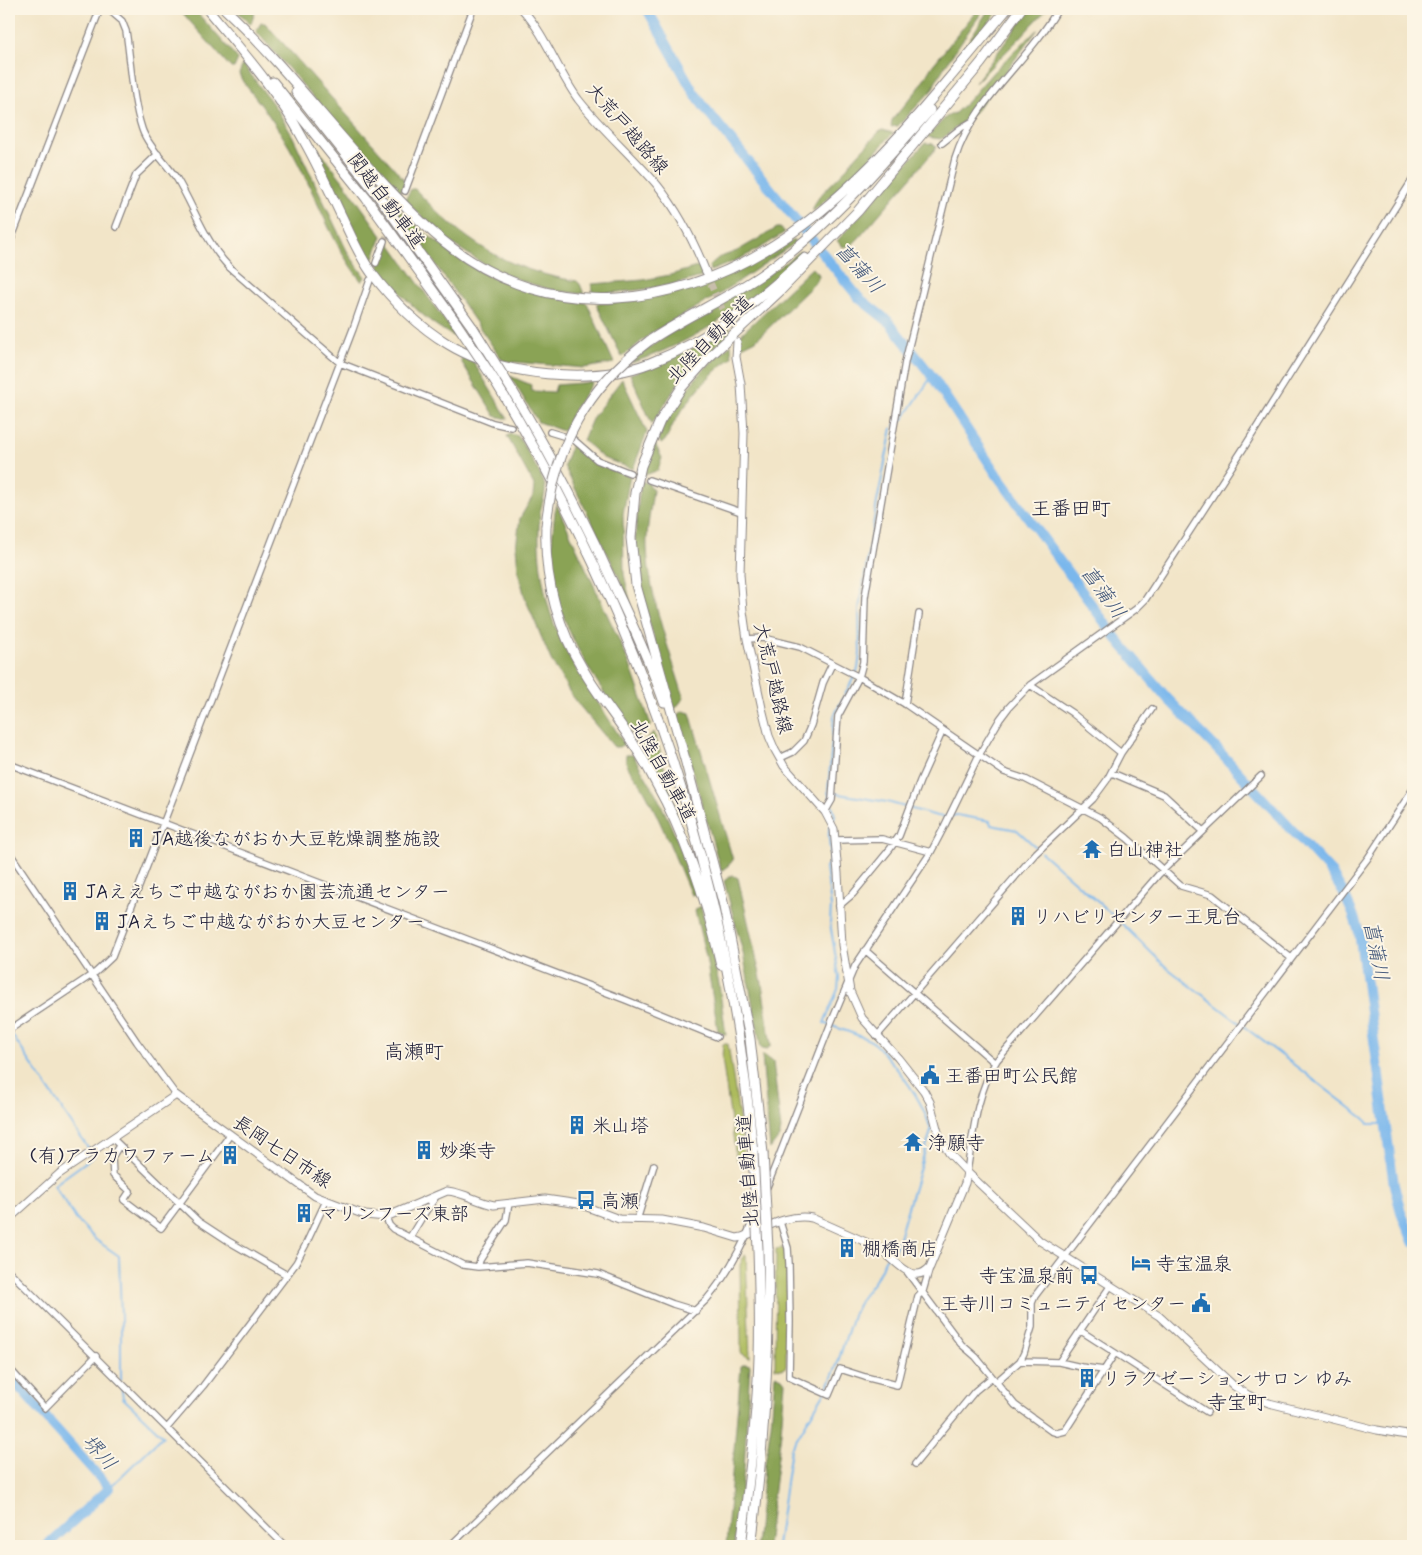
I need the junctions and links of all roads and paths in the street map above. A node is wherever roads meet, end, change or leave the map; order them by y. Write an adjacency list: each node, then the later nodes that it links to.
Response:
1 (100, 9): 19 (street)
2 (108, 9): 14 (street)
3 (209, 9): 11 (highway, 関越自動車道)
4 (225, 9): 10 (highway, 関越自動車道)
5 (473, 9): 16 (street)
6 (522, 9): 22 (main road, 大荒戸越路線)
7 (1008, 9): 10 (highway); 67 (highway, 北陸自動車道, bridge)
8 (1021, 9): 20 (highway)
9 (1058, 9): 12 (street)
10 (260, 47): 26 (highway, 関越自動車道, bridge)
11 (253, 61): 20 (highway); 26 (highway, 関越自動車道, bridge)
12 (972, 122): 13 (street); 35 (street)
13 (942, 143)
14 (158, 154): 17 (street); 25 (street)
15 (1413, 179): 36 (street)
16 (405, 191)
17 (116, 226)
18 (384, 242): 21 (street)
19 (9, 245)
20 (806, 260): 47 (highway, 北陸自動車道)
21 (376, 263)
22 (706, 272)
23 (370, 280): 25 (street)
24 (737, 342): 31 (main road, 大荒戸越路線)
25 (340, 363): 27 (street); 50 (street)
26 (525, 420): 47 (highway, 北陸自動車道); 67 (highway, 北陸自動車道)
27 (511, 427)
28 (550, 432): 29 (street)
29 (630, 473)
30 (649, 480): 31 (street)
31 (741, 512): 33 (main road, 大荒戸越路線)
32 (919, 614): 37 (street)
33 (747, 638): 34 (street); 42 (main road, 大荒戸越路線)
34 (832, 664): 35 (street); 42 (street)
35 (859, 677): 37 (street); 49 (street)
36 (1030, 685): 40 (street); 41 (street)
37 (905, 704): 39 (street)
38 (1152, 709): 40 (street)
39 (943, 730): 41 (street); 53 (street)
40 (1121, 753): 44 (street)
41 (978, 755): 48 (street); 55 (street)
42 (780, 758): 49 (main road, 大荒戸越路線)
43 (9, 764): 50 (street)
44 (1112, 773): 48 (street); 51 (street)
45 (1260, 777): 51 (street)
46 (1413, 790): 59 (street)
47 (696, 800): 108 (highway, 北陸自動車道, bridge)
48 (1084, 809): 56 (street); 62 (street)
49 (825, 812): 52 (main road, 大荒戸越路線)
50 (163, 823): 60 (street); 65 (street)
51 (1203, 831): 56 (street)
52 (836, 840): 53 (street); 57 (main road, 大荒戸越路線)
53 (895, 842): 55 (street); 57 (street)
54 (9, 852): 60 (street)
55 (931, 852): 58 (street)
56 (1163, 870): 59 (street); 66 (street)
57 (840, 906): 61 (main road, 大荒戸越路線)
58 (864, 950): 61 (street); 62 (street)
59 (1291, 958): 84 (street)
60 (91, 974): 63 (street); 68 (street)
61 (848, 979): 64 (main road, 大荒戸越路線); 82 (street)
62 (914, 992): 64 (street); 66 (street)
63 (9, 1030)
64 (877, 1036): 73 (main road, 大荒戸越路線)
65 (717, 1037)
66 (995, 1063): 73 (street)
67 (746, 1084): 107 (highway, 北陸自動車道, bridge)
68 (176, 1095): 69 (main road, 長岡七日市線); 70 (main road)
69 (230, 1135): 75 (main road, 長岡七日市線); 76 (street)
70 (112, 1138): 71 (street); 79 (main road)
71 (119, 1146): 76 (street); 76 (street)
72 (654, 1165): 80 (street)
73 (967, 1172): 84 (main road, 大荒戸越路線); 85 (main road)
74 (439, 1193): 77 (main road); 78 (main road); 83 (street)
75 (326, 1201): 78 (main road, 長岡七日市線); 89 (street)
76 (180, 1203): 89 (street)
77 (509, 1203): 80 (main road); 86 (street)
78 (386, 1217): 83 (street)
79 (9, 1219)
80 (637, 1220): 82 (main road)
81 (780, 1222): 82 (main road); 88 (main road); 91 (street)
82 (748, 1235): 92 (street)
83 (410, 1237): 86 (street)
84 (1064, 1257): 90 (main road, 大荒戸越路線); 96 (street)
85 (930, 1266): 88 (main road); 91 (street)
86 (478, 1267): 92 (street)
87 (9, 1271): 95 (street)
88 (908, 1273): 91 (street)
89 (287, 1275): 102 (street)
90 (1110, 1285): 93 (street); 103 (main road, 大荒戸越路線)
91 (923, 1291): 100 (street)
92 (696, 1311): 106 (street)
93 (1081, 1331): 94 (street); 97 (street)
94 (1115, 1353): 99 (street); 101 (street)
95 (96, 1356): 98 (street); 102 (street)
96 (1020, 1361): 97 (street); 100 (street)
97 (1059, 1362): 99 (street)
98 (9, 1368)
99 (1104, 1370): 100 (street)
100 (994, 1379): 104 (street)
101 (1207, 1412)
102 (167, 1428): 105 (street)
103 (1413, 1436)
104 (915, 1464)
105 (285, 1546)
106 (450, 1546)
107 (741, 1546)
108 (751, 1546)

